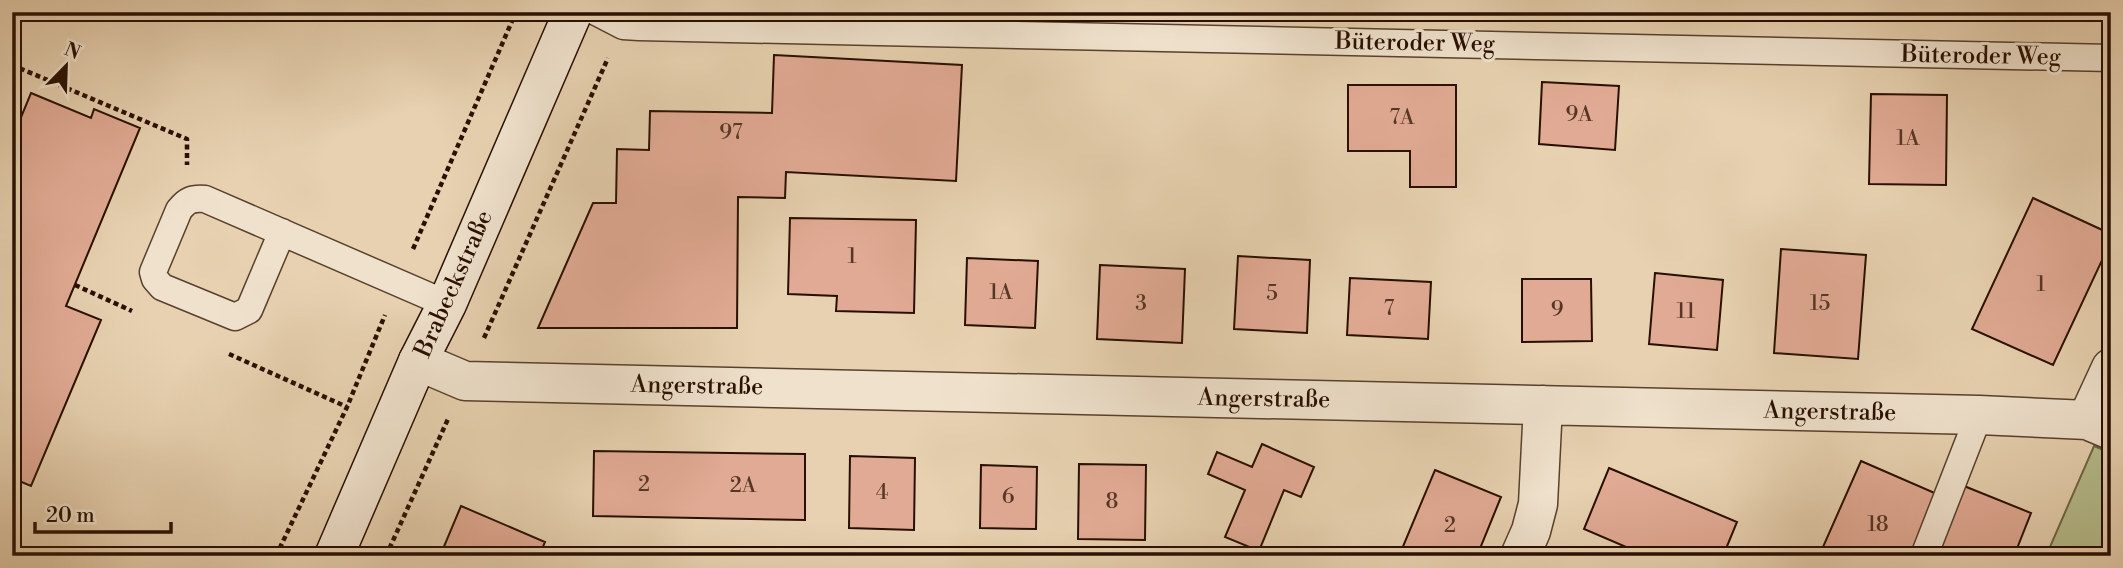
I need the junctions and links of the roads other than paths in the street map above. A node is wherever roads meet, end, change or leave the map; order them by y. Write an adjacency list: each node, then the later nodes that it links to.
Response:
1 (573, 12): 5 (street, Brabeckstraße)
2 (596, 12): 3 (lane, Büteroder Weg)
3 (2111, 58)
4 (282, 232): 4 (lane); 5 (lane)
5 (447, 304): 6 (street, Brabeckstraße)
6 (418, 361): 8 (street, Angerstraße); 11 (street, Brabeckstraße)
7 (2111, 368): 10 (street)
8 (1543, 405): 9 (street, Angerstraße); 12 (street)
9 (1979, 415): 10 (street, Angerstraße); 13 (lane)
10 (2099, 425)
11 (334, 556)
12 (1520, 556)
13 (1924, 556)

